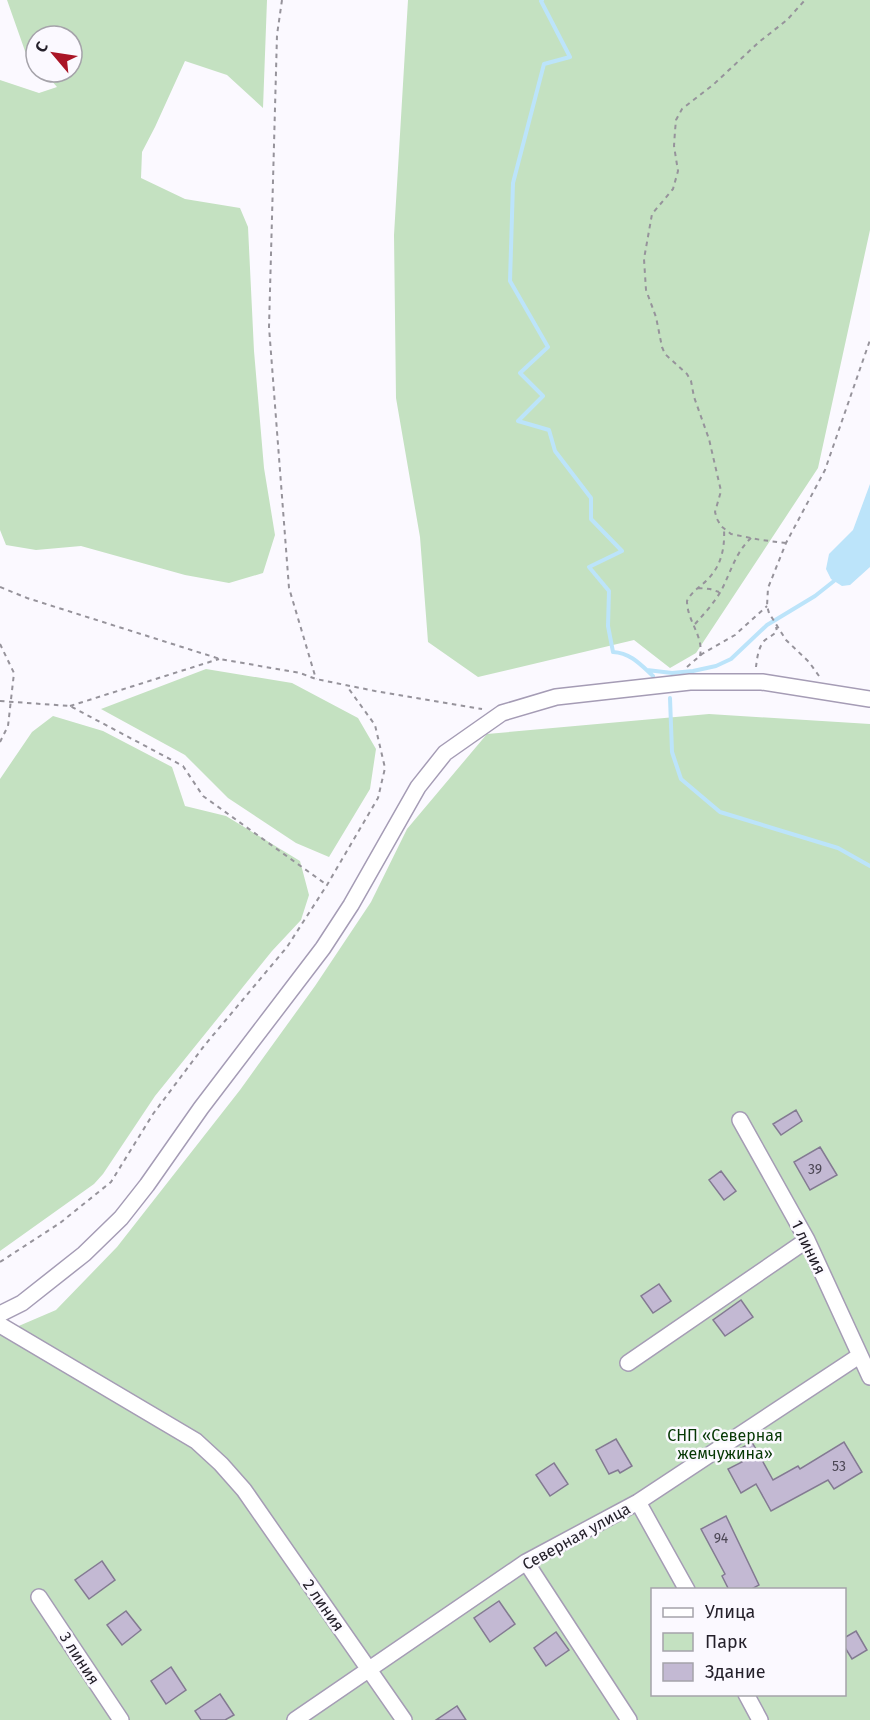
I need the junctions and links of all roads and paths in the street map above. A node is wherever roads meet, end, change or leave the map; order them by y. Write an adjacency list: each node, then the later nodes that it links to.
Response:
1 (282, 0): 16 (path)
2 (805, 0): 4 (path)
3 (870, 340): 6 (path)
4 (724, 529): 5 (path); 8 (path)
5 (751, 538): 6 (path); 9 (path)
6 (786, 543): 10 (path)
7 (0, 587): 15 (path)
8 (696, 588): 9 (path); 11 (path)
9 (719, 593): 11 (path)
10 (767, 606): 12 (path); 14 (path)
11 (695, 624): 14 (path)
12 (776, 624): 17 (path); 20 (path)
13 (0, 644): 23 (path)
14 (700, 656): 19 (path)
15 (220, 659): 16 (path); 24 (path)
16 (316, 679): 18 (path)
17 (756, 682): 19 (street); 20 (street)
18 (345, 685): 25 (path); 27 (path)
19 (667, 685): 25 (street)
20 (829, 692): 21 (street)
21 (870, 699)
22 (0, 701): 23 (path)
23 (11, 702): 24 (path); 26 (path)
24 (70, 706): 27 (path)
25 (502, 713): 31 (street)
26 (0, 742)
27 (327, 885): 30 (path)
28 (740, 1120): 29 (street, 1 линия)
29 (807, 1240): 33 (street, 1 линия); 34 (street)
30 (0, 1262)
31 (0, 1314)
32 (0, 1325): 40 (street, 2 линия)
33 (859, 1356): 35 (street, 1 линия); 36 (street, Северная улица)
34 (628, 1363)
35 (870, 1377)
36 (638, 1502): 37 (street, Северная улица); 38 (street)
37 (526, 1562): 40 (street, Северная улица); 45 (street)
38 (686, 1588)
39 (39, 1597): 42 (street, 3 линия)
40 (370, 1670): 43 (street, Северная улица); 44 (street, 2 линия)
41 (747, 1696): 46 (street)
42 (121, 1720)
43 (295, 1720)
44 (404, 1720)
45 (629, 1720)
46 (760, 1720)

